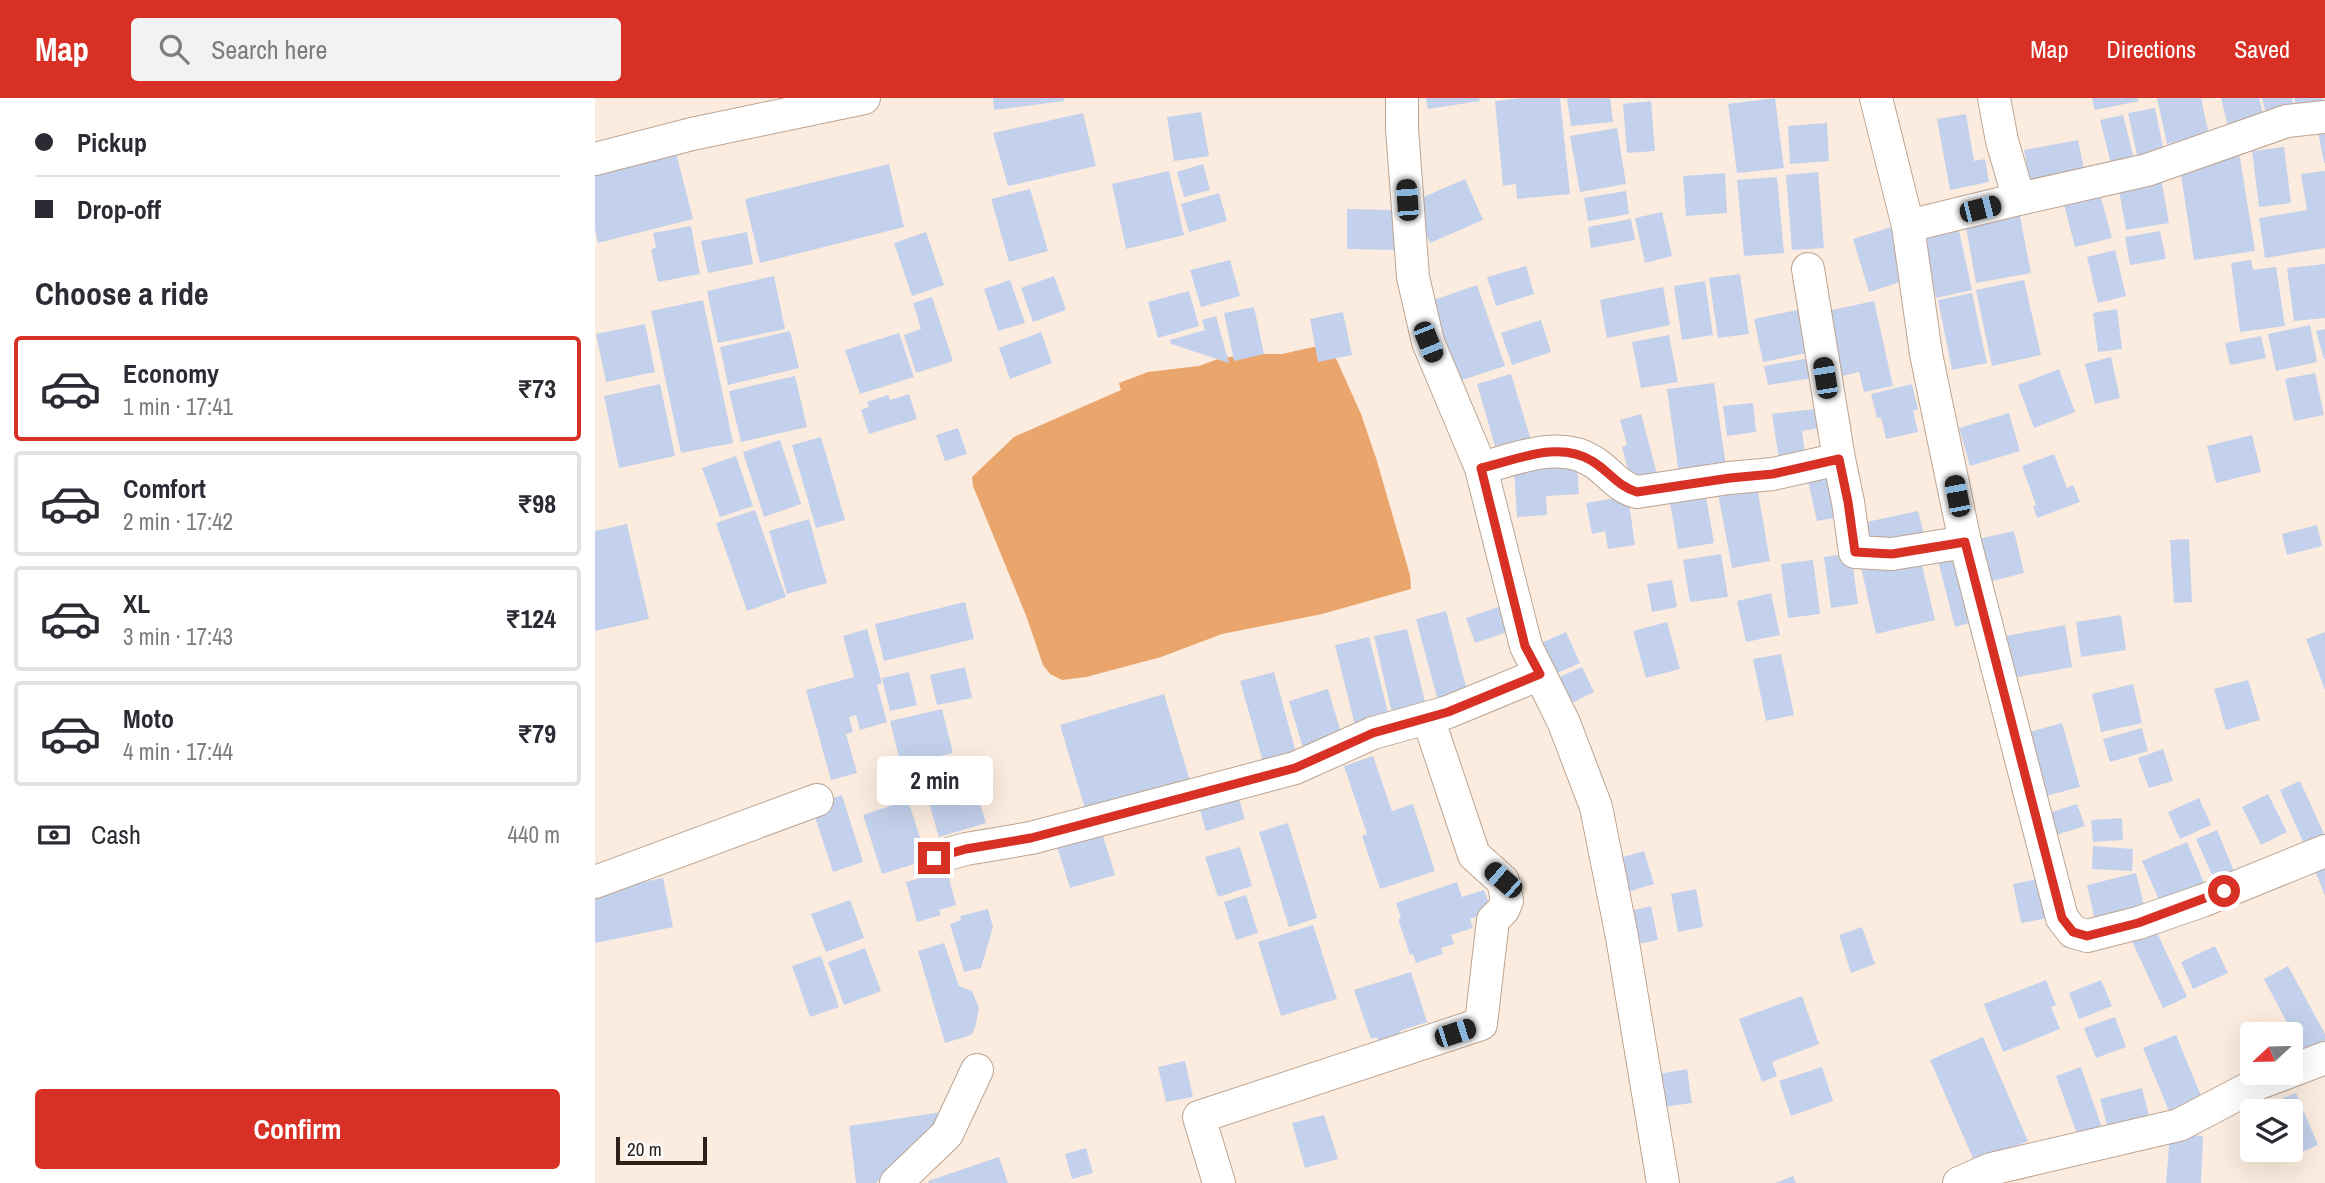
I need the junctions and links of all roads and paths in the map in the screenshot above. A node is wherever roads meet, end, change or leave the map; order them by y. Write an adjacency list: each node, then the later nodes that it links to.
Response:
1 (864, 98): 6 (street)
2 (1402, 98): 11 (street)
3 (1876, 98): 8 (street)
4 (1994, 98): 7 (street)
5 (2325, 117): 7 (street)
6 (595, 159)
7 (2019, 199): 8 (street)
8 (1908, 226): 12 (street)
9 (1808, 269): 10 (street)
10 (1839, 459): 11 (street); 12 (street)
11 (1481, 468): 13 (street)
12 (1965, 542): 16 (street)
13 (1540, 674): 14 (street); 25 (street)
14 (1428, 718): 17 (street); 24 (street)
15 (817, 800): 18 (street)
16 (2325, 851)
17 (934, 858)
18 (595, 882)
19 (2325, 1058): 20 (street)
20 (2303, 1066)
21 (977, 1070): 23 (street)
22 (2255, 1085): 26 (street)
23 (896, 1183)
24 (1219, 1183)
25 (1663, 1183)
26 (1959, 1183)

